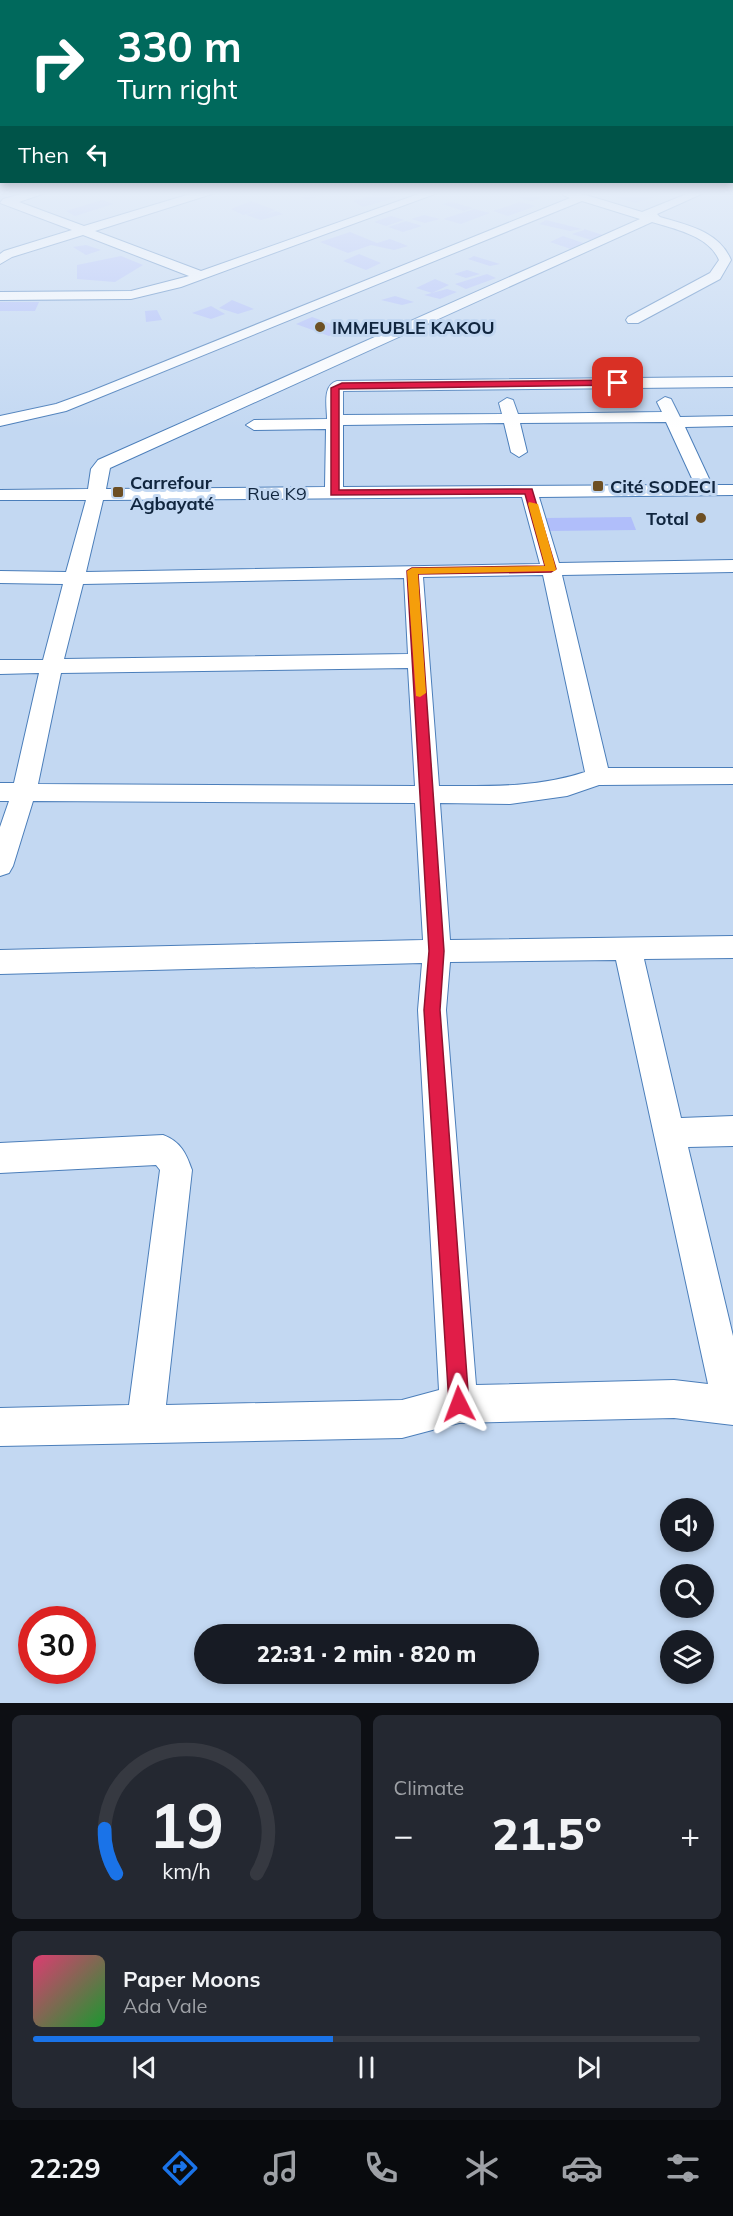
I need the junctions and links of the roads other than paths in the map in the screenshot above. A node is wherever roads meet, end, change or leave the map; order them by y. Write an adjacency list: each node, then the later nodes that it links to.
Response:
1 (188, 270): 6 (street)
2 (217, 270): 6 (street)
3 (401, 270): 14 (street)
4 (531, 270): 23 (street)
5 (718, 270): 8 (street)
6 (202, 276): 7 (street)
7 (0, 296)
8 (633, 320)
9 (733, 382): 10 (street)
10 (656, 383): 11 (street); 13 (street)
11 (502, 384): 12 (street); 16 (street)
12 (512, 419): 13 (street); 16 (street); 18 (street)
13 (673, 420): 15 (street); 19 (street)
14 (0, 421)
15 (733, 421)
16 (335, 422): 17 (street); 22 (street)
17 (254, 425)
18 (519, 452)
19 (706, 490): 20 (street, Rue K9); 21 (street, Rue K9)
20 (733, 490)
21 (529, 491): 22 (street, Rue K9); 25 (street)
22 (334, 493): 23 (street, Rue K9)
23 (96, 494): 24 (street, Rue K9); 29 (street)
24 (0, 495)
25 (551, 569): 26 (street); 27 (street); 34 (street)
26 (412, 571): 29 (street); 30 (street)
27 (731, 572)
28 (0, 577): 29 (street)
29 (75, 578): 31 (street)
30 (418, 661): 31 (street); 37 (street)
31 (52, 665): 32 (street); 36 (street)
32 (0, 667)
33 (733, 776): 34 (street)
34 (598, 777): 37 (street)
35 (0, 792): 36 (street)
36 (24, 792): 37 (street); 38 (street)
37 (427, 796): 41 (street)
38 (0, 866)
39 (733, 947): 40 (street)
40 (627, 948): 41 (street); 44 (street)
41 (437, 951): 42 (street); 46 (street)
42 (0, 962)
43 (733, 1131): 44 (street)
44 (669, 1133): 47 (street)
45 (0, 1158): 48 (street)
46 (459, 1404): 47 (street); 48 (street)
47 (732, 1406)
48 (145, 1424): 49 (street)
49 (0, 1427)

